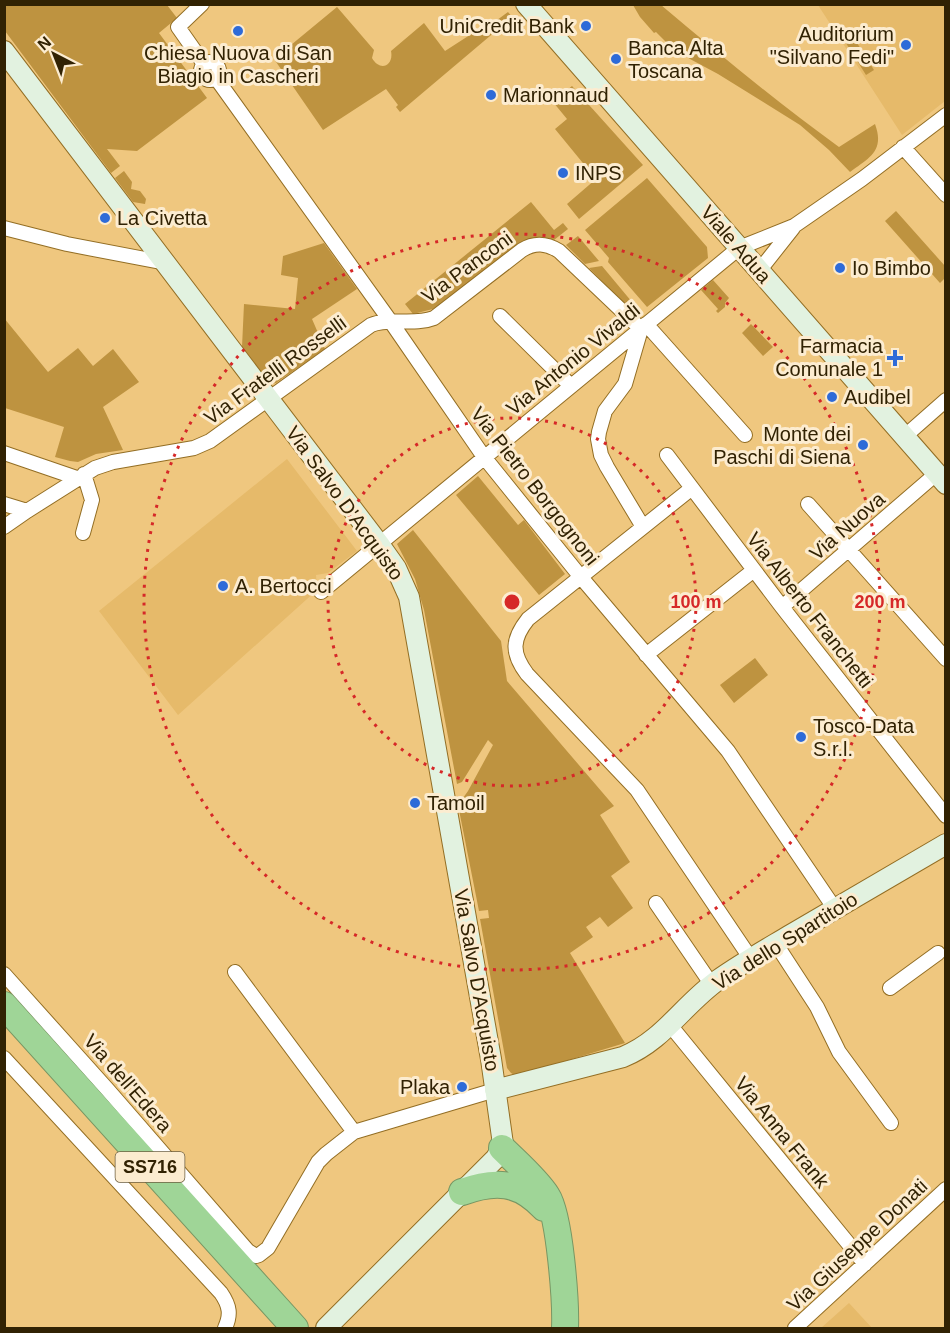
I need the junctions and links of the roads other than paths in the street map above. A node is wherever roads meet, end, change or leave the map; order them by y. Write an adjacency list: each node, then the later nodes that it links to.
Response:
1 (202, 4): 15 (street, Via Pietro Borgognoni)
2 (526, 4): 10 (main road, Viale Adua)
3 (5, 51): 9 (main road, Via Salvo D'Acquisto)
4 (945, 115): 5 (street)
5 (903, 147): 6 (street); 7 (street)
6 (945, 195)
7 (794, 226): 10 (street); 13 (street)
8 (4, 228): 11 (street)
9 (149, 241): 11 (street); 12 (main road, Via Salvo D'Acquisto)
10 (739, 248): 13 (main road, Viale Adua); 16 (street, Via Antonio Vivaldi)
11 (121, 255): 12 (street)
12 (166, 263): 18 (main road, Via Salvo D'Acquisto)
13 (759, 271): 21 (main road, Viale Adua)
14 (500, 316): 17 (street)
15 (391, 322): 16 (street, Via Panconi); 18 (street, Via Fratelli Rosselli); 24 (street, Via Pietro Borgognoni)
16 (643, 326): 17 (street, Via Antonio Vivaldi); 20 (street, Via Panconi); 32 (street)
17 (571, 386): 24 (street, Via Antonio Vivaldi)
18 (270, 398): 25 (street, Via Fratelli Rosselli); 34 (main road, Via Salvo D'Acquisto)
19 (945, 400): 21 (street)
20 (744, 435)
21 (904, 437): 26 (main road, Viale Adua)
22 (4, 453): 25 (street)
23 (667, 455): 27 (street, Via Alberto Franchetti)
24 (484, 457): 34 (street, Via Antonio Vivaldi); 37 (street, Via Pietro Borgognoni)
25 (81, 476): 30 (street, Via Fratelli Rosselli); 33 (street)
26 (941, 479): 35 (street, Via Nuova)
27 (692, 488): 32 (street); 36 (street, Via Alberto Franchetti)
28 (4, 504): 30 (street)
29 (808, 504): 35 (street)
30 (27, 511): 31 (street, Via Fratelli Rosselli)
31 (4, 527)
32 (643, 527): 37 (street)
33 (83, 533)
34 (379, 544): 38 (street, Via Antonio Vivaldi); 57 (main road, Via Salvo D'Acquisto)
35 (849, 550): 39 (street, Via Nuova); 41 (street)
36 (754, 570): 39 (street, Via Alberto Franchetti); 40 (street)
37 (580, 576): 40 (street, Via Pietro Borgognoni); 48 (street)
38 (321, 592)
39 (782, 607): 42 (street, Via Alberto Franchetti)
40 (646, 655): 45 (street, Via Pietro Borgognoni)
41 (945, 659)
42 (945, 816)
43 (945, 844): 45 (main road, Via dello Spartitoio)
44 (656, 903): 51 (street)
45 (835, 909): 46 (main road, Via dello Spartitoio)
46 (776, 944): 48 (main road, Via dello Spartitoio); 58 (street)
47 (943, 954): 52 (street)
48 (750, 959): 51 (main road, Via dello Spartitoio)
49 (235, 972): 59 (street)
50 (4, 974): 65 (street, Via dell'Edera)
51 (712, 985): 55 (main road, Via dello Spartitoio)
52 (890, 988)
53 (4, 1005): 70 (highway, SS716)
54 (4, 1025): 69 (highway, SS716)
55 (670, 1025): 57 (main road, Via dello Spartitoio); 66 (street, Via Anna Frank)
56 (4, 1058): 68 (street)
57 (495, 1090): 59 (street, Via dello Spartitoio); 60 (main road, Via Salvo D'Acquisto)
58 (891, 1123)
59 (354, 1132): 65 (street, Via dello Spartitoio)
60 (499, 1153): 61 (highway); 63 (main road); 64 (highway)
61 (507, 1185): 63 (highway); 64 (highway)
62 (945, 1190): 66 (street, Via Giuseppe Donati)
63 (462, 1192): 67 (main road)
64 (555, 1222): 71 (highway)
65 (271, 1243)
66 (865, 1264): 72 (street, Via Giuseppe Donati)
67 (326, 1328)
68 (225, 1329)
69 (277, 1329)
70 (296, 1329)
71 (565, 1329)
72 (795, 1329)

